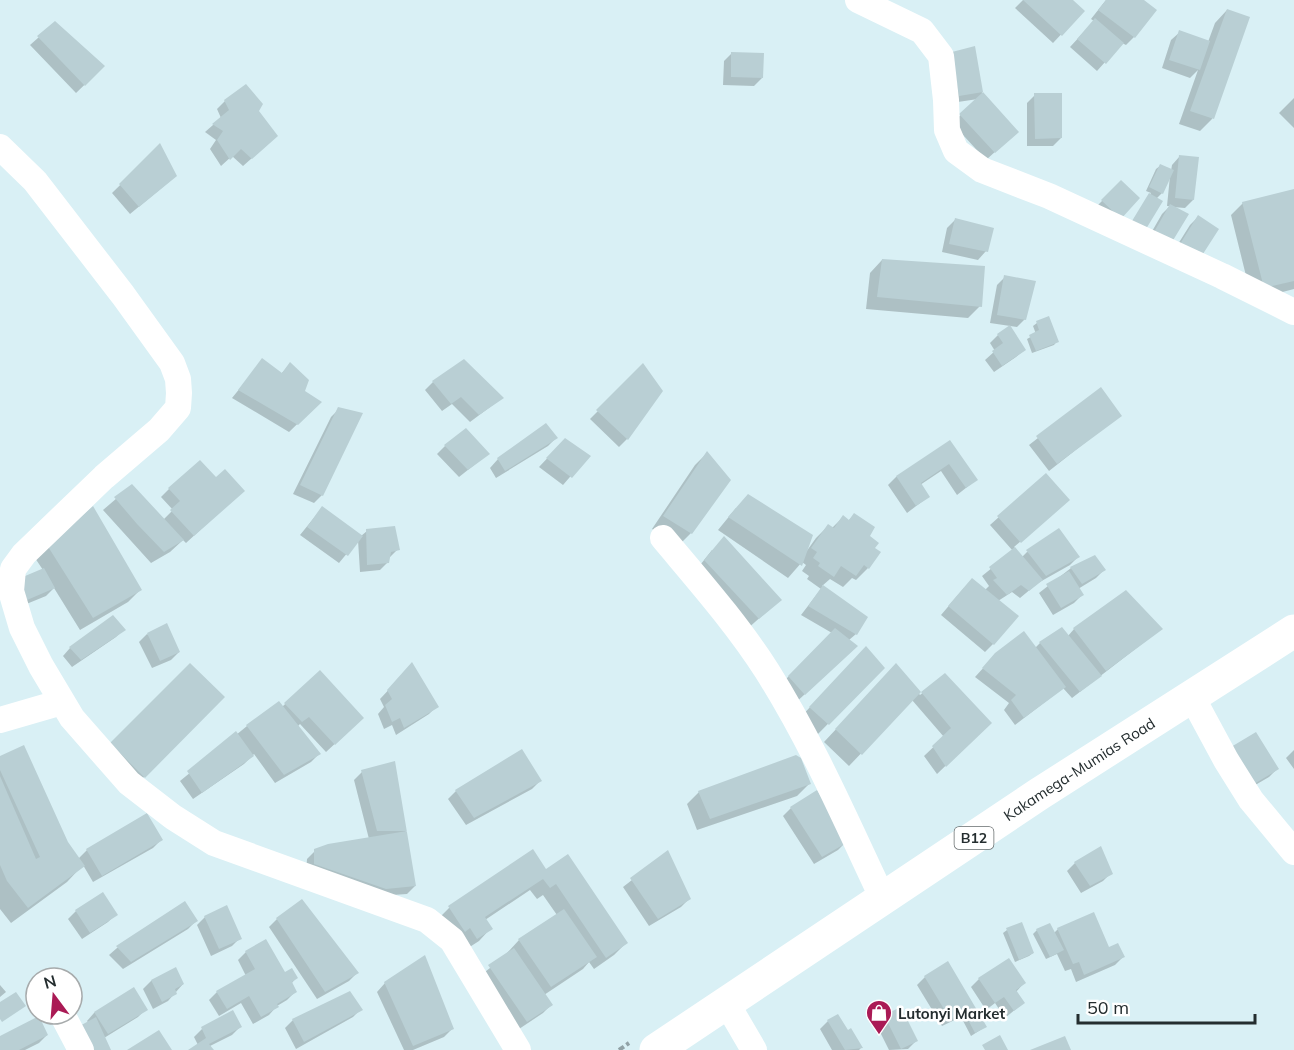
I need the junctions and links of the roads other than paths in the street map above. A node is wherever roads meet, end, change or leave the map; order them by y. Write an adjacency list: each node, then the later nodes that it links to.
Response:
1 (858, 0): 3 (street)
2 (0, 147): 7 (street)
3 (1294, 312)
4 (663, 537): 10 (street)
5 (1294, 631): 6 (highway, Kakamega-Mumias Road / B12)
6 (1192, 697): 9 (street); 10 (highway, Kakamega-Mumias Road / B12)
7 (62, 702): 8 (street); 14 (street)
8 (0, 720)
9 (1294, 852)
10 (883, 899): 11 (highway, Kakamega-Mumias Road / B12)
11 (726, 1002): 15 (highway, Kakamega-Mumias Road / B12); 16 (street)
12 (68, 1026): 13 (street)
13 (81, 1050)
14 (518, 1050)
15 (657, 1050)
16 (754, 1050)

